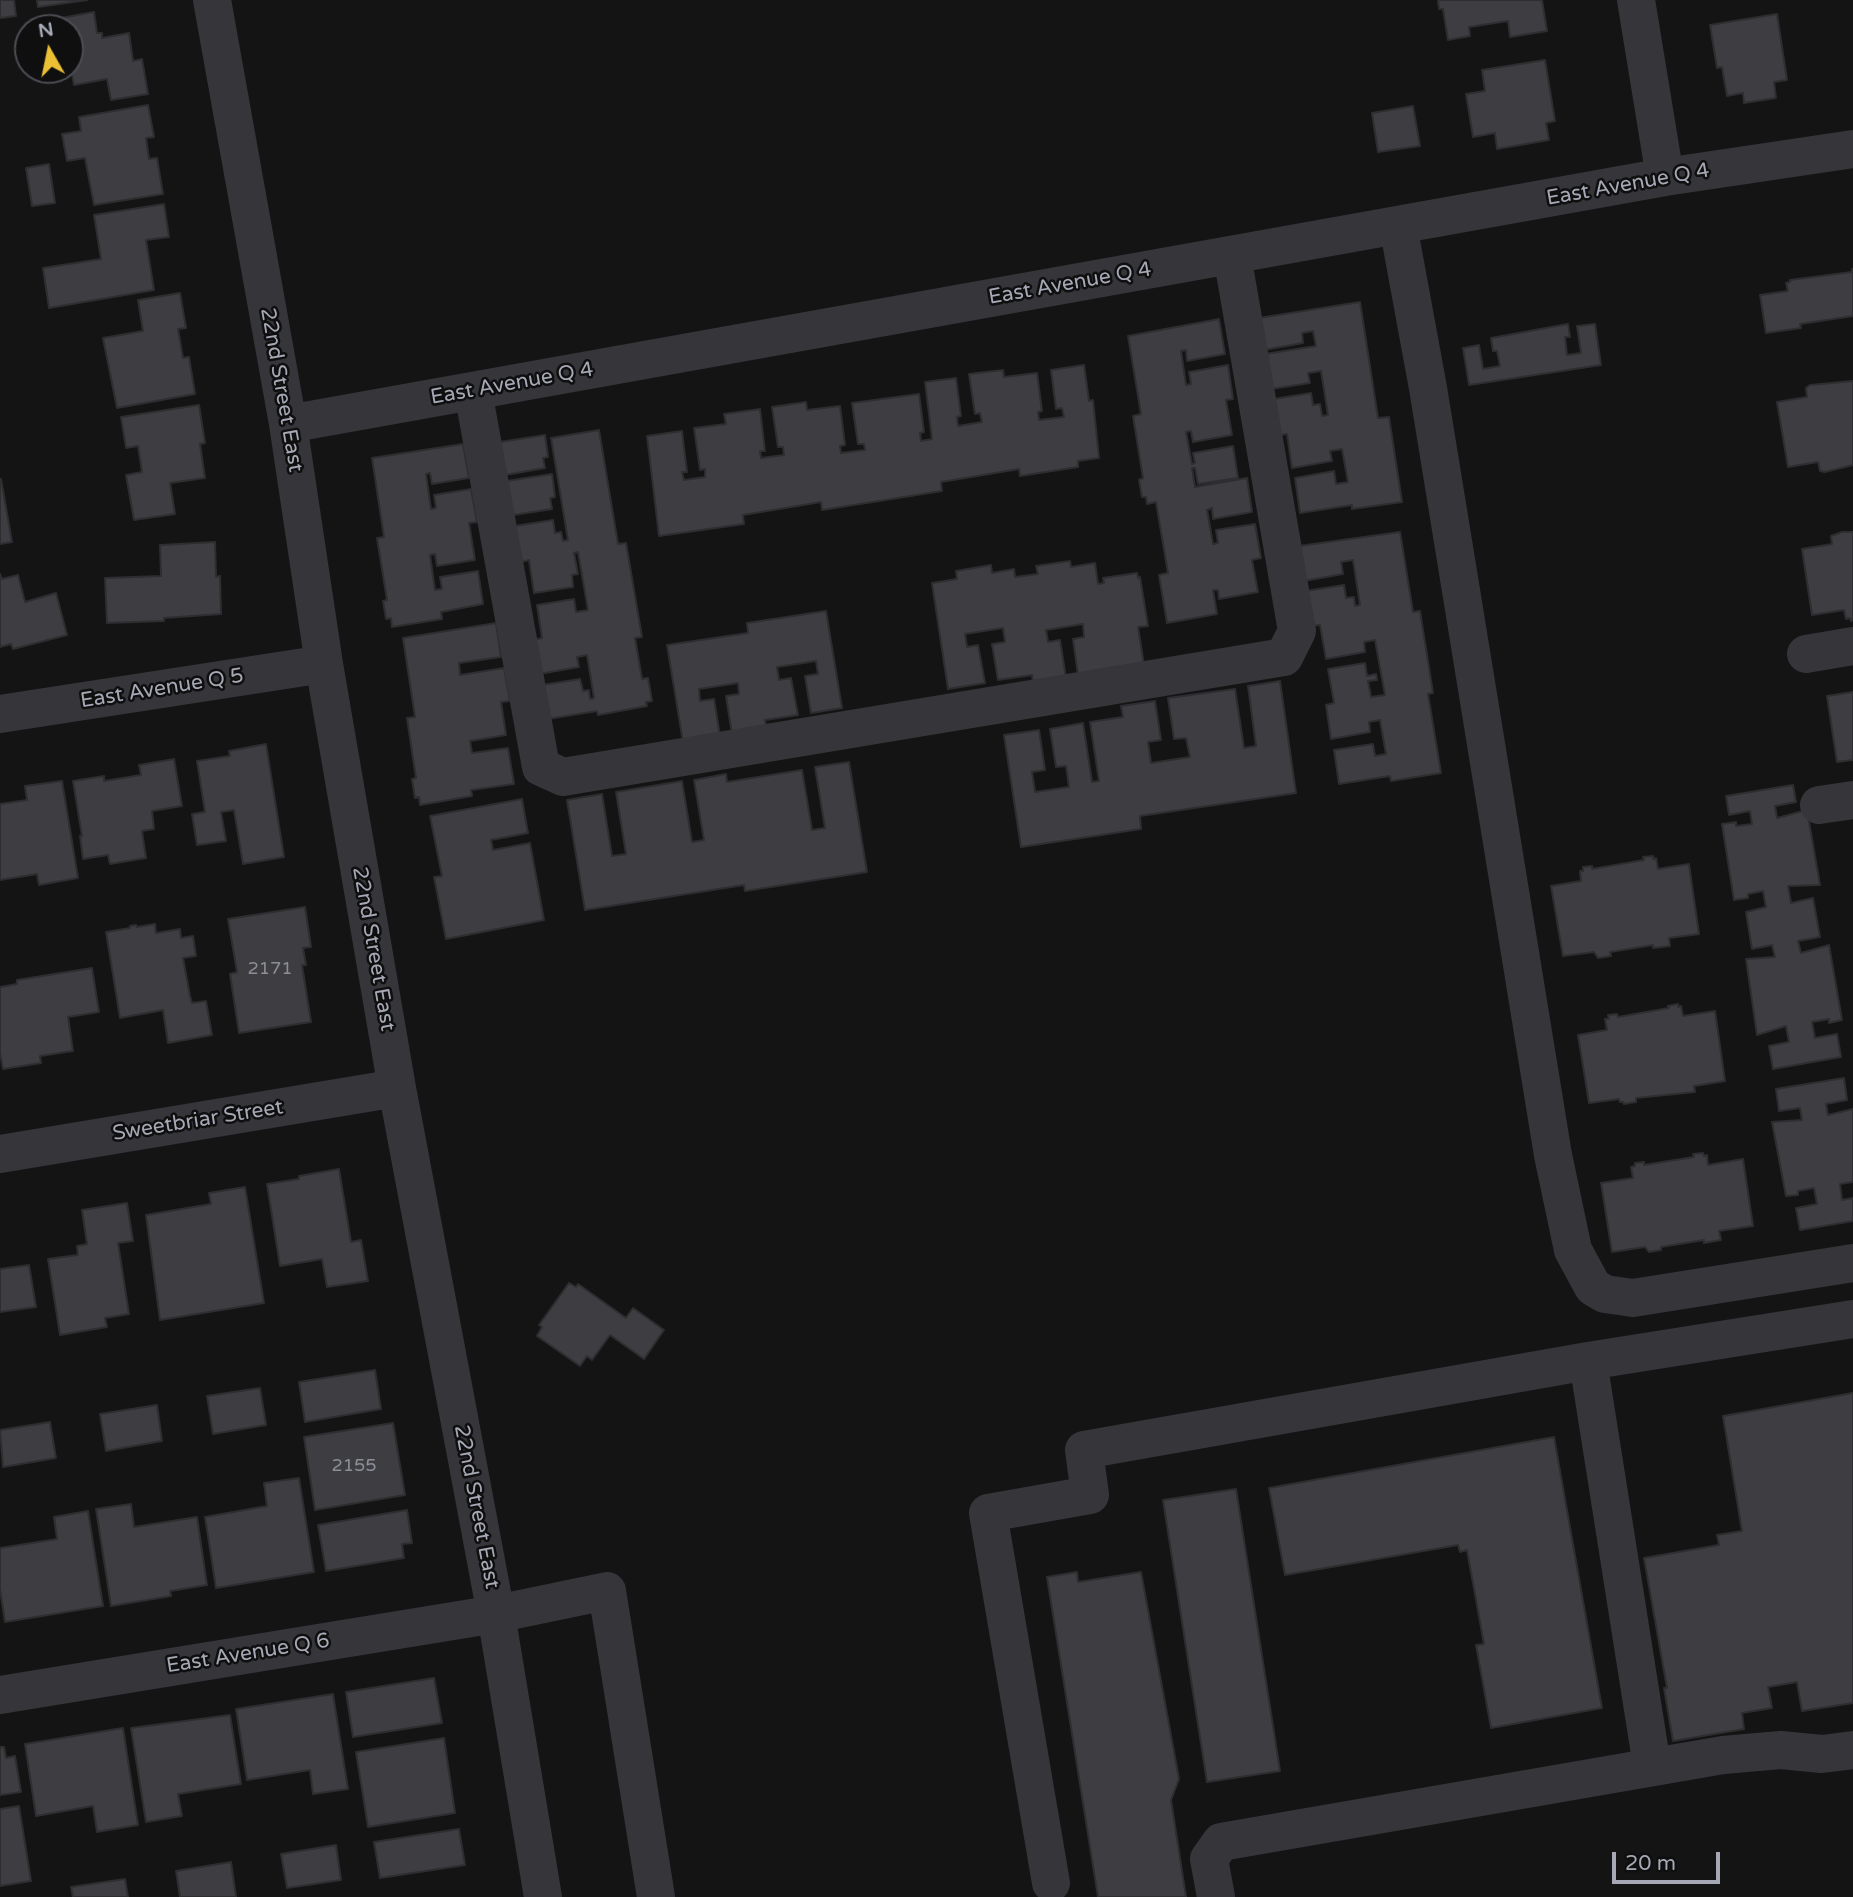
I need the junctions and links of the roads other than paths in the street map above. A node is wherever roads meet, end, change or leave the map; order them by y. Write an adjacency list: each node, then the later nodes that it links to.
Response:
1 (212, 0): 8 (street, 22nd Street East)
2 (1636, 0): 4 (street)
3 (1853, 149): 4 (street, East Avenue Q 4)
4 (1665, 177): 5 (street, East Avenue Q 4)
5 (1398, 225): 6 (street, East Avenue Q 4); 15 (street)
6 (1233, 255): 7 (street, East Avenue Q 4); 7 (street)
7 (473, 391): 8 (street, East Avenue Q 4)
8 (288, 424): 11 (street, 22nd Street East)
9 (1853, 646): 10 (street)
10 (1806, 654)
11 (324, 664): 12 (street, East Avenue Q 5); 13 (street, 22nd Street East)
12 (0, 714)
13 (397, 1088): 14 (street, Sweetbriar Street); 18 (street, 22nd Street East)
14 (0, 1154)
15 (1853, 1263)
16 (1853, 1319): 17 (street)
17 (1588, 1360): 21 (street); 22 (street)
18 (496, 1614): 19 (street, East Avenue Q 6); 23 (street, 22nd Street East); 24 (street, East Avenue Q 6)
19 (0, 1695)
20 (1853, 1750): 21 (street)
21 (1652, 1766): 25 (street)
22 (1051, 1883)
23 (543, 1897)
24 (656, 1897)
25 (1216, 1897)

